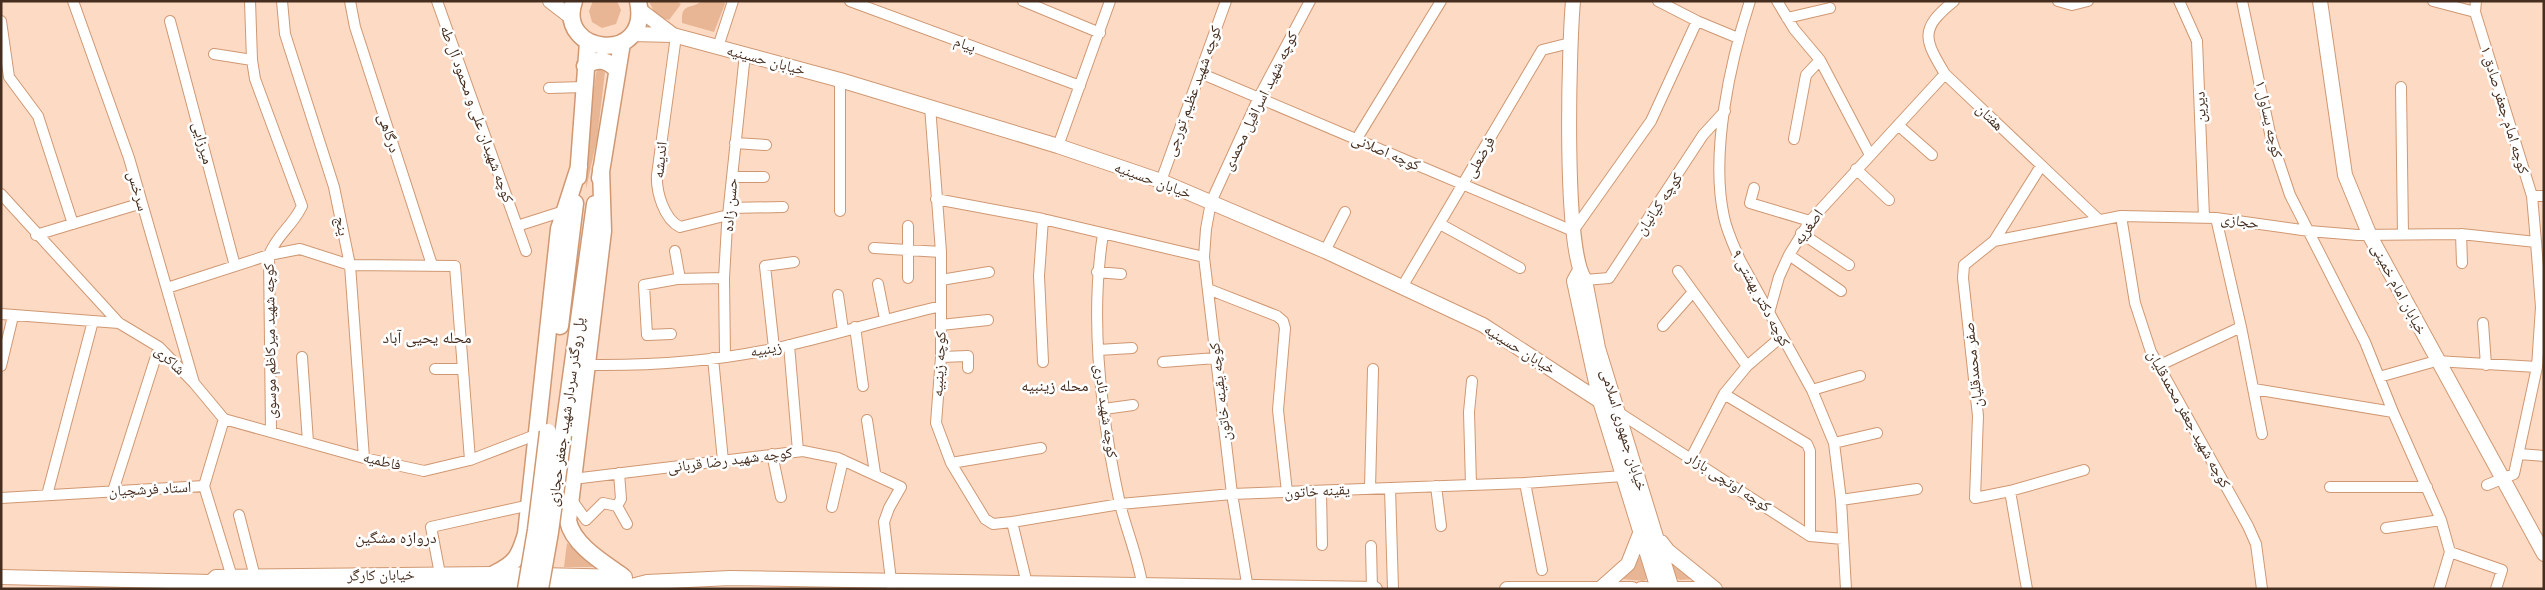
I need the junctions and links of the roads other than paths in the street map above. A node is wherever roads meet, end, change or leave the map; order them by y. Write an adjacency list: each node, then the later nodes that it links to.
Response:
1 (73, 1): 82 (street, سرخس)
2 (250, 1): 45 (street, کوچه شهید میرکاظم موسوی)
3 (282, 1): 120 (street, ینج)
4 (350, 1): 119 (street, درگاهی)
5 (437, 1): 96 (street, کوچه شهیدان علی و محمود آل طه)
6 (550, 1): 31 (main road)
7 (574, 1): 31 (main road)
8 (733, 1): 42 (street)
9 (850, 1): 52 (street, پیام)
10 (1023, 1): 36 (street)
11 (1110, 1): 36 (street)
12 (1226, 1): 49 (street, کوچه شهید عظیم تورجی)
13 (1310, 1): 56 (street, کوچه شهید اسرافیل محمدی)
14 (1440, 1): 61 (street)
15 (1573, 1): 16 (main road); 41 (main road, خیابان جمهوری اسلامی)
16 (1584, 1)
17 (1658, 1): 35 (street)
18 (1750, 1): 39 (street, کوچه دکتر بهشتی ۹)
19 (1777, 1): 32 (street)
20 (2058, 1): 21 (street)
21 (2088, 1)
22 (2179, 1): 89 (street, دیرین)
23 (2242, 1): 99 (street, کوچه یساول ۱)
24 (2320, 1): 105 (main road, خیابان امام خمینی)
25 (2434, 1): 30 (street)
26 (2476, 1): 30 (street, کوچه امام جعفر صادق ۱)
27 (1948, 3): 50 (street, هفتان)
28 (639, 6): 37 (main road); 38 (main road)
29 (1830, 8): 32 (street)
30 (2475, 12): 77 (street, کوچه امام جعفر صادق ۱)
31 (572, 18): 40 (main road)
32 (1787, 18): 46 (street)
33 (1, 20): 94 (street)
34 (170, 21): 122 (street, میرزایی)
35 (1697, 21): 39 (street); 98 (street)
36 (1100, 33): 52 (street)
37 (674, 35): 38 (main road); 42 (main road, خیابان حسینیه); 85 (street, اندیشه)
38 (627, 38): 40 (main road); 48 (main road)
39 (1738, 38): 58 (street, کوچه دکتر بهشتی ۹)
40 (588, 42): 47 (main road)
41 (1570, 43): 74 (street, فرضعلی); 98 (main road, خیابان جمهوری اسلامی)
42 (718, 47): 44 (main road, خیابان حسینیه)
43 (214, 54): 45 (street)
44 (744, 54): 51 (main road, خیابان حسینیه); 62 (street, حسن زاده)
45 (252, 60): 114 (street, کوچه شهید میرکاظم موسوی)
46 (1820, 60): 60 (street); 65 (street)
47 (585, 66): 48 (main road); 53 (main road)
48 (618, 70): 69 (main road)
49 (1200, 72): 56 (street, کوچه اصلانی); 73 (street, کوچه شهید عظیم تورجی)
50 (1945, 74): 59 (street, اصغریه); 67 (street, هفتان)
51 (840, 80): 57 (main road, خیابان حسینیه); 86 (street)
52 (1080, 86): 64 (street)
53 (584, 87): 55 (street); 68 (main road)
54 (2401, 87): 104 (street)
55 (549, 88)
56 (1259, 97): 61 (street, کوچه اصلانی); 81 (street, کوچه شهید اسرافیل محمدی)
57 (930, 106): 64 (main road, خیابان حسینیه); 79 (street, کوچه زینبیه)
58 (1725, 111): 128 (street, کوچه کیانیان); 134 (street, کوچه دکتر بهشتی ۹)
59 (1898, 125): 65 (street, اصغریه); 66 (street)
60 (1794, 139)
61 (1356, 140): 74 (street, کوچه اصلانی)
62 (736, 144): 63 (street); 71 (street, حسن زاده)
63 (766, 145)
64 (1058, 146): 73 (main road, خیابان حسینیه)
65 (1870, 155): 70 (street, اصغریه)
66 (1932, 155)
67 (2041, 166): 92 (street, هفتان); 106 (street)
68 (579, 167): 84 (main road); 199 (main road, پل روگذر سردار شهید جعفر حجازی)
69 (601, 168): 171 (main road); 199 (main road, پل روگذر سردار شهید جعفر حجازی)
70 (1856, 169): 80 (street); 93 (street, اصغریه)
71 (732, 177): 72 (street); 85 (street, حسن زاده)
72 (764, 177)
73 (1161, 181): 81 (main road, خیابان حسینیه)
74 (1464, 184): 95 (street, فرضعلی); 98 (street, کوچه اصلانی)
75 (1754, 188): 93 (street)
76 (1, 194): 103 (street)
77 (2532, 196): 78 (street); 107 (street, کوچه امام جعفر صادق ۱)
78 (2544, 196)
79 (936, 198): 91 (street); 113 (street, کوچه زینبیه)
80 (1889, 200)
81 (1211, 202): 112 (main road, خیابان حسینیه); 116 (street, کوچه یقینه خاتون)
82 (142, 204): 94 (street); 136 (street, سرخس)
83 (783, 207): 85 (street)
84 (564, 211): 96 (street); 199 (main road)
85 (729, 211): 130 (street, حسن زاده)
86 (840, 211)
87 (1344, 212): 112 (street)
88 (2121, 216): 89 (street, حجازی); 92 (street, صفر محمدقلیان); 175 (street, کوچه شهید جعفر محمدقلیان)
89 (2204, 217): 90 (street, حجازی)
90 (2216, 218): 99 (street, حجازی); 154 (street)
91 (1043, 219): 101 (street); 169 (street)
92 (2099, 220): 106 (street, صفر محمدقلیان)
93 (1810, 221): 100 (street, اصغریه)
94 (73, 224): 103 (street)
95 (1440, 224): 123 (street); 137 (street, فرضعلی)
96 (517, 226): 110 (street, کوچه شهیدان علی و محمود آل طه)
97 (908, 226): 109 (street)
98 (1572, 231): 128 (main road, خیابان جمهوری اسلامی)
99 (2309, 231): 105 (street, حجازی); 182 (street, کوچه یساول ۱)
100 (1801, 233): 115 (street, اصغریه); 121 (street)
101 (1103, 234): 116 (street); 125 (street, کوچه شهید نادری)
102 (2461, 234): 104 (street, حجازی); 107 (street, حجازی); 118 (street)
103 (36, 235): 149 (street)
104 (2403, 235): 105 (street, حجازی)
105 (2364, 236): 168 (main road, خیابان امام خمینی)
106 (1994, 241): 231 (street, صفر محمدقلیان)
107 (2536, 242): 176 (street, کوچه امام جعفر صادق ۱)
108 (874, 248): 109 (street)
109 (908, 249): 113 (street); 131 (street)
110 (526, 251)
111 (675, 251): 132 (street)
112 (1325, 251): 137 (main road, خیابان حسینیه)
113 (941, 252): 133 (street, کوچه زینبیه)
114 (269, 255): 120 (street); 122 (street); 196 (street, کوچه شهید میرکاظم موسوی)
115 (1789, 255): 129 (street, اصغریه); 139 (street)
116 (1204, 258): 138 (street, کوچه یقینه خاتون)
117 (794, 262): 160 (street)
118 (2462, 263)
119 (432, 264): 120 (street); 179 (street)
120 (350, 265): 207 (street, ینج)
121 (1849, 265)
122 (235, 266): 136 (street)
123 (1520, 268)
124 (989, 272): 133 (street)
125 (1097, 272): 127 (street); 162 (street, کوچه شهید نادری)
126 (1678, 272): 140 (street)
127 (1121, 274)
128 (1582, 276): 189 (main road, خیابان جمهوری اسلامی); 192 (main road, خیابان جمهوری اسلامی)
129 (1779, 277): 134 (street); 143 (street, اصغریه)
130 (724, 278): 132 (street); 164 (street, حسن زاده)
131 (908, 278)
132 (680, 279): 156 (street)
133 (941, 280): 142 (street, کوچه زینبیه)
134 (1752, 282): 143 (street, کوچه دکتر بهشتی ۹)
135 (878, 284): 146 (street)
136 (167, 288): 184 (street, سرخس)
137 (1402, 288): 189 (main road, خیابان حسینیه)
138 (1208, 289): 167 (street, کوچه یقینه خاتون); 232 (street)
139 (1841, 291)
140 (1693, 292): 152 (street); 174 (street)
141 (838, 295): 155 (street)
142 (941, 306): 146 (street, زینبیه); 151 (street, کوچه زینبیه)
143 (1770, 313): 157 (street, کوچه دکتر بهشتی ۹)
144 (1, 314): 145 (street, شاکری)
145 (13, 316): 148 (street, شاکری); 173 (street)
146 (885, 319): 153 (street, زینبیه)
147 (988, 320): 151 (street)
148 (93, 321): 149 (street, شاکری); 234 (street)
149 (119, 323): 159 (street, شاکری)
150 (2483, 323): 172 (street)
151 (941, 325): 165 (street, کوچه زینبیه)
152 (1662, 326)
153 (856, 327): 155 (street, زینبیه); 185 (street)
154 (2242, 327): 175 (street); 186 (street)
155 (843, 330): 158 (street, زینبیه)
156 (671, 334)
157 (1781, 337): 174 (street); 187 (street, کوچه دکتر بهشتی ۹)
158 (789, 345): 160 (street, زینبیه); 203 (street)
159 (159, 347): 184 (street, شاکری); 229 (street)
160 (774, 348): 164 (street, زینبیه)
161 (1132, 348): 162 (street)
162 (1098, 350): 191 (street, کوچه شهید نادری)
163 (302, 357): 200 (street)
164 (725, 357): 166 (street, زینبیه)
165 (941, 357): 177 (street); 212 (street, کوچه زینبیه)
166 (713, 358): 171 (street, زینبیه); 210 (street)
167 (1216, 358): 170 (street); 233 (street, کوچه یقینه خاتون)
168 (2436, 361): 172 (street); 182 (street); 217 (main road, خیابان امام خمینی)
169 (1043, 362)
170 (1163, 362)
171 (587, 365): 199 (main road)
172 (2486, 365): 176 (street)
173 (1, 366)
174 (1747, 366): 188 (street)
175 (2158, 366): 288 (street, کوچه شهید جعفر محمدقلیان)
176 (2537, 367): 205 (street, کوچه امام جعفر صادق ۱)
177 (968, 368)
178 (435, 369): 179 (street)
179 (463, 369): 209 (street)
180 (1373, 369): 226 (street)
181 (1860, 376): 187 (street)
182 (2379, 377): 193 (street, کوچه یساول ۱)
183 (1472, 382): 220 (street)
184 (194, 383): 194 (street, شاکری)
185 (863, 386)
186 (2254, 389): 193 (street); 198 (street)
187 (1812, 390): 201 (street, کوچه دکتر بهشتی ۹)
188 (1724, 394): 208 (street); 251 (street)
189 (1600, 401): 216 (main road, خیابان جمهوری اسلامی)
190 (1133, 405): 191 (street)
191 (1104, 409): 239 (street, کوچه شهید نادری)
192 (1618, 412): 208 (street, کوچه اوتچی بازار); 250 (main road, خیابان جمهوری اسلامی)
193 (2393, 412): 225 (street, کوچه یساول ۱)
194 (224, 419): 196 (street, فاطمیه); 222 (street)
195 (867, 420): 215 (street)
196 (271, 432): 200 (street, فاطمیه)
197 (1877, 433): 201 (street)
198 (2262, 434)
199 (557, 435): 209 (street, فاطمیه); 218 (main road); 240 (main road); 271 (main road, پل روگذر سردار شهید جعفر حجازی, bridge); 272 (main road, پل روگذر سردار شهید جعفر حجازی, bridge)
200 (308, 442): 207 (street, فاطمیه)
201 (1834, 443): 238 (street, کوچه دکتر بهشتی ۹)
202 (1042, 448): 212 (street)
203 (798, 451): 204 (street, کوچه شهید رضا قربانی); 211 (street, کوچه شهید رضا قربانی)
204 (772, 454): 210 (street, کوچه شهید رضا قربانی); 235 (street)
205 (2519, 454): 206 (street); 217 (street, کوچه امام جعفر صادق ۱)
206 (2544, 456)
207 (364, 458): 209 (street, فاطمیه)
208 (1691, 458): 251 (street, کوچه اوتچی بازار)
209 (470, 460)
210 (723, 460): 214 (street, کوچه شهید رضا قربانی)
211 (843, 460): 215 (street, کوچه شهید رضا قربانی); 242 (street)
212 (951, 463): 245 (street, کوچه زینبیه)
213 (2084, 470): 231 (street)
214 (619, 473): 218 (street, کوچه شهید رضا قربانی); 241 (street)
215 (875, 473): 267 (street, کوچه شهید رضا قربانی)
216 (1623, 476): 219 (street, یقینه خاتون); 249 (main road, خیابان جمهوری اسلامی)
217 (2501, 478): 221 (street); 256 (main road, خیابان امام خمینی)
218 (573, 479): 237 (main road)
219 (1526, 483): 220 (street, یقینه خاتون); 257 (street)
220 (1471, 485): 223 (street, یقینه خاتون)
221 (2487, 485)
222 (204, 486): 229 (street, استاد فرشچیان); 262 (street, استاد فرشچیان)
223 (1436, 486): 227 (street, یقینه خاتون); 247 (street)
224 (2330, 487): 225 (street)
225 (2427, 487): 244 (street, کوچه یساول ۱)
226 (1370, 488): 227 (street, یقینه خاتون); 230 (street, یقینه خاتون)
227 (1390, 488): 274 (street)
228 (1917, 489): 238 (street)
229 (113, 491): 234 (street, استاد فرشچیان)
230 (1321, 491): 232 (street, یقینه خاتون); 253 (street)
231 (2010, 491): 287 (street)
232 (1287, 492): 233 (street, یقینه خاتون)
233 (1232, 494): 239 (street, یقینه خاتون); 270 (street, کوچه یقینه خاتون)
234 (47, 495): 236 (street, استاد فرشچیان)
235 (781, 496)
236 (1, 498)
237 (571, 499): 241 (street); 263 (main road)
238 (1841, 500): 252 (street, کوچه دکتر بهشتی ۹)
239 (1120, 504): 245 (street, یقینه خاتون); 269 (street, کوچه شهید نادری)
240 (530, 505): 258 (street); 261 (main road)
241 (617, 506): 246 (street)
242 (832, 507)
243 (239, 515): 260 (street)
244 (2441, 520): 248 (street); 255 (street, کوچه یساول ۱)
245 (1012, 522): 268 (street)
246 (627, 524)
247 (1441, 526)
248 (2386, 528)
249 (1641, 530): 277 (main road); 281 (main road, خیابان جمهوری اسلامی)
250 (1656, 536): 283 (main road, خیابان جمهوری اسلامی); 285 (main road)
251 (1810, 536): 252 (street, کوچه اوتچی بازار)
252 (1843, 539): 286 (street, کوچه دکتر بهشتی ۹)
253 (1322, 546)
254 (1370, 546): 273 (street)
255 (2450, 552): 289 (street); 290 (street)
256 (2544, 554)
257 (1542, 570)
258 (440, 574): 260 (main road, خیابان کارگر); 261 (main road, خیابان کارگر)
259 (1, 577): 262 (main road, خیابان کارگر)
260 (255, 577): 262 (main road, خیابان کارگر)
261 (495, 582): 262 (main road, خیابان کارگر); 263 (main road)
262 (235, 584)
263 (620, 584): 266 (main road)
264 (731, 584): 265 (main road); 266 (main road)
265 (845, 584): 267 (main road)
266 (642, 585)
267 (891, 585): 268 (main road)
268 (1027, 585): 269 (main road)
269 (1143, 587): 270 (main road)
270 (1248, 588): 273 (main road)
271 (526, 589)
272 (540, 589)
273 (1373, 589)
274 (1393, 589)
275 (1507, 589): 276 (main road)
276 (1534, 589): 277 (main road)
277 (1600, 589): 278 (main road)
278 (1632, 589)
279 (1640, 589): 280 (main road)
280 (1646, 589)
281 (1658, 589)
282 (1665, 589): 283 (main road)
283 (1672, 589): 284 (main road)
284 (1707, 589)
285 (1715, 589)
286 (1846, 589)
287 (2027, 589)
288 (2262, 589)
289 (2439, 589)
290 (2496, 589)

